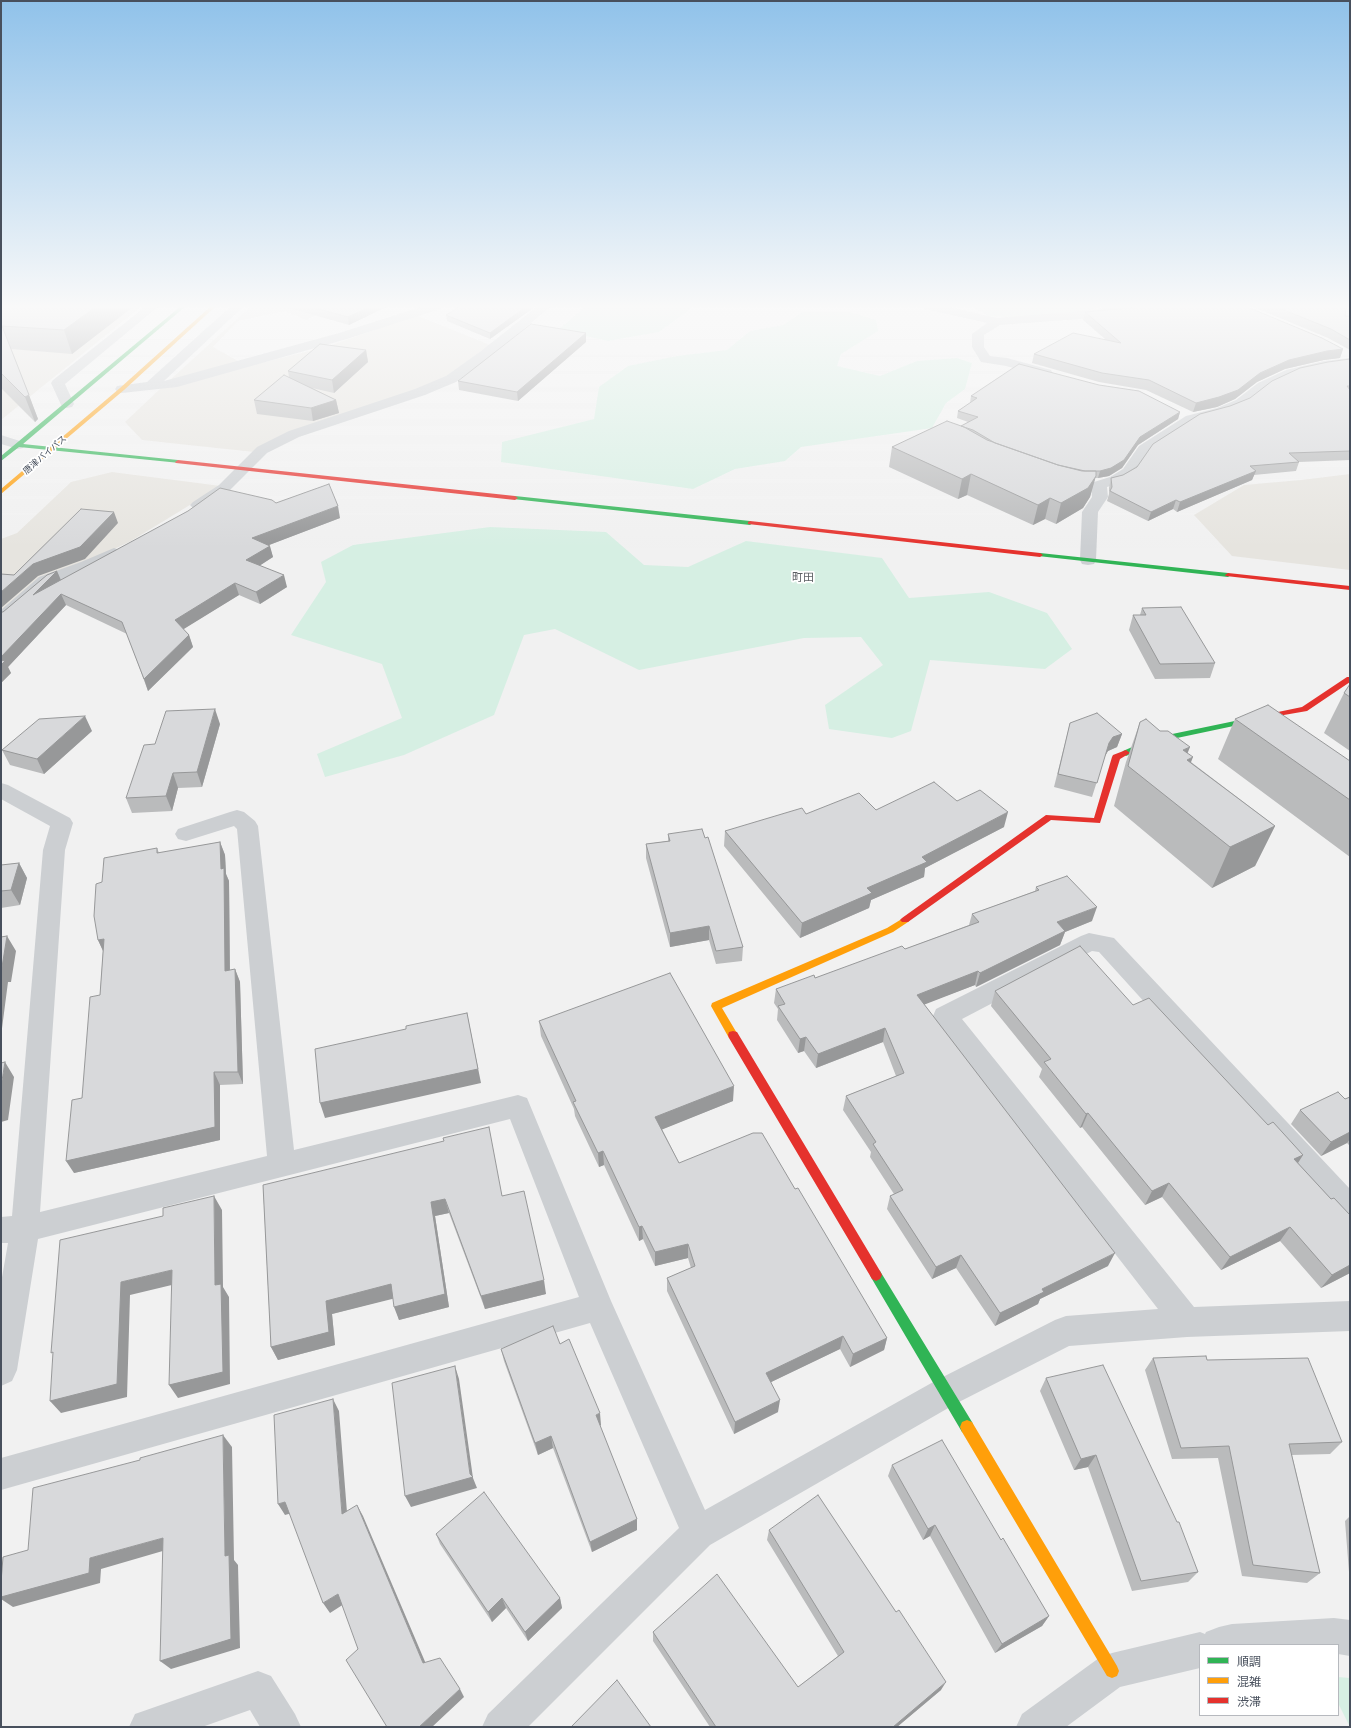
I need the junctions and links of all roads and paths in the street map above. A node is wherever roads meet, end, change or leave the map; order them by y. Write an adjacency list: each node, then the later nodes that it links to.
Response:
1 (60, 387): 8 (street)
2 (88, 387): 8 (main road)
3 (125, 387): 7 (main road, 唐津バイパス)
4 (145, 387): 7 (street)
5 (433, 387): 15 (street)
6 (1263, 387): 10 (street)
7 (122, 389): 13 (main road, 唐津バイパス)
8 (67, 404): 12 (main road)
9 (1177, 412): 10 (street)
10 (1191, 419): 19 (street)
11 (1, 439): 12 (street)
12 (18, 445): 13 (main road); 14 (main road)
13 (52, 448): 15 (main road); 16 (main road, 唐津バイパス)
14 (1, 459)
15 (242, 469): 17 (street); 19 (main road)
16 (1, 492)
17 (188, 512)
18 (128, 546): 21 (street)
19 (1088, 560): 20 (main road)
20 (1350, 588)
21 (1, 619)
22 (1350, 679): 32 (main road)
23 (1, 790): 27 (street)
24 (186, 834): 25 (street)
25 (282, 1165): 27 (street); 28 (street)
26 (1350, 1209): 30 (street)
27 (13, 1229): 31 (street)
28 (598, 1306): 33 (street); 34 (street)
29 (1350, 1316): 30 (street)
30 (1187, 1322): 32 (street)
31 (1, 1370)
32 (946, 1392): 34 (street); 38 (main road)
33 (1, 1474)
34 (698, 1533): 41 (street)
35 (1350, 1638): 36 (street)
36 (1223, 1644)
37 (1199, 1650): 38 (street)
38 (1112, 1671): 42 (street)
39 (148, 1727): 40 (street)
40 (282, 1727)
41 (501, 1727)
42 (1035, 1727)

